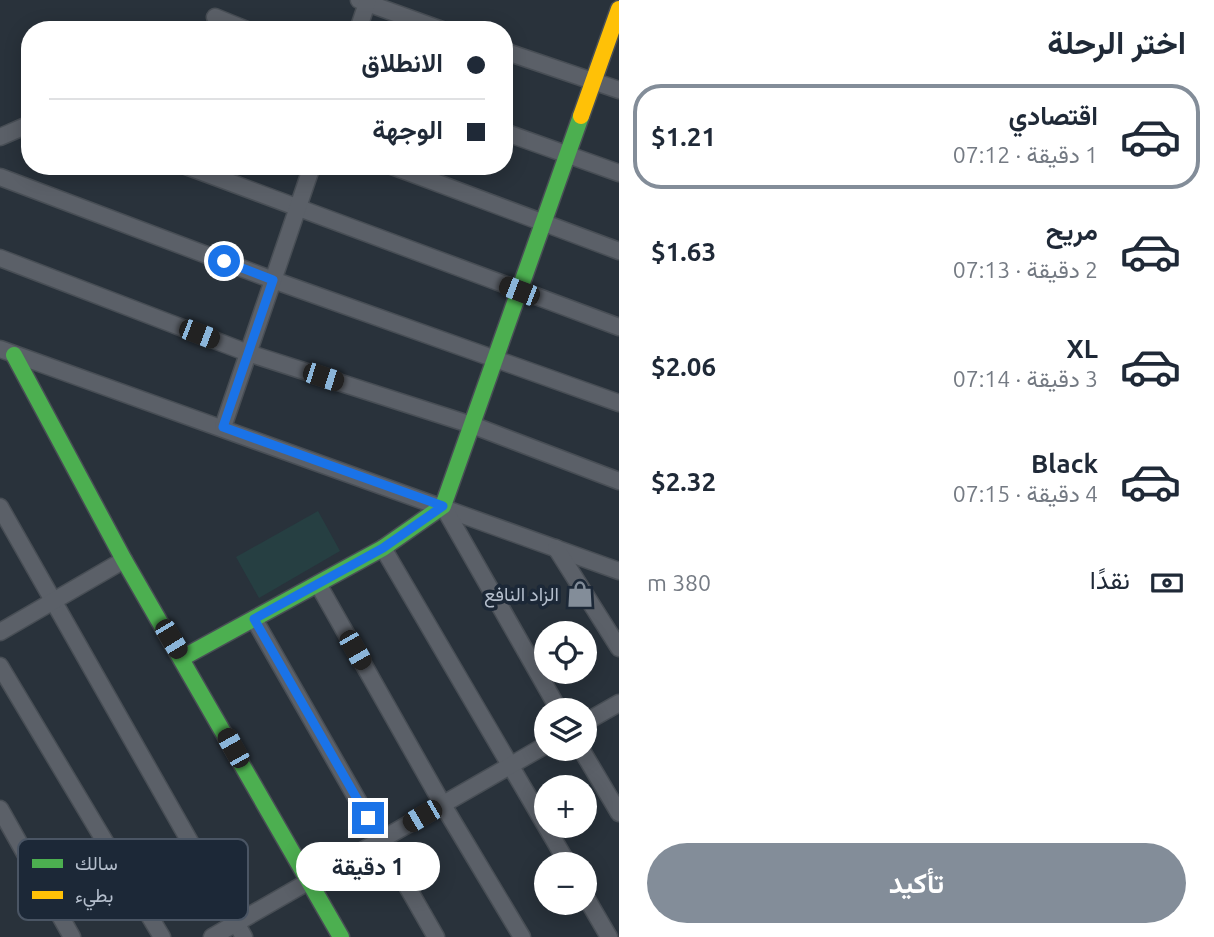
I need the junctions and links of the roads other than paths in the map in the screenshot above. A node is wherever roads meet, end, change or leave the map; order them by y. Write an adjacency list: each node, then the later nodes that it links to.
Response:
1 (605, 0): 3 (street)
2 (365, 1): 6 (street); 7 (street)
3 (619, 7): 9 (street)
4 (215, 17): 5 (street)
5 (225, 21)
6 (360, 21)
7 (419, 21)
8 (513, 54): 9 (street)
9 (593, 81): 10 (street); 14 (street)
10 (619, 90)
11 (21, 128): 13 (street)
12 (513, 135): 14 (street)
13 (0, 138)
14 (567, 156): 15 (street); 21 (street)
15 (619, 173)
16 (210, 175): 20 (street)
17 (309, 175): 20 (street)
18 (415, 175): 21 (street)
19 (0, 177): 24 (street)
20 (298, 208): 24 (street); 25 (street)
21 (543, 223): 22 (street); 25 (street)
22 (619, 251)
23 (0, 258): 28 (street)
24 (273, 280): 28 (street); 29 (street)
25 (519, 291): 26 (street); 29 (street)
26 (619, 327)
27 (7, 352): 32 (street); 38 (street)
28 (248, 354): 31 (street); 32 (street)
29 (495, 359): 30 (street); 31 (street)
30 (619, 403)
31 (472, 425): 33 (street); 34 (street)
32 (223, 427): 34 (street)
33 (619, 481)
34 (443, 506): 36 (street); 37 (street); 47 (street)
35 (0, 507): 41 (street)
36 (383, 548): 40 (street); 52 (street)
37 (556, 548): 39 (street); 44 (street)
38 (124, 560): 41 (street); 45 (street)
39 (619, 571)
40 (318, 584): 42 (street); 53 (street)
41 (52, 602): 43 (street); 57 (street)
42 (254, 619): 45 (street); 58 (street)
43 (0, 632)
44 (619, 648)
45 (182, 658): 61 (street)
46 (0, 666): 56 (street)
47 (552, 698)
48 (619, 704): 49 (street)
49 (597, 716)
50 (534, 752): 52 (street)
51 (588, 761): 55 (street)
52 (510, 766): 53 (street); 60 (street)
53 (443, 805): 58 (street); 71 (street)
54 (0, 809): 59 (street)
55 (619, 813)
56 (103, 839)
57 (188, 839)
58 (381, 840): 61 (street); 70 (street)
59 (18, 841)
60 (561, 852)
61 (309, 882): 65 (street); 69 (street)
62 (596, 915): 72 (street)
63 (62, 920): 66 (street)
64 (152, 920): 67 (street)
65 (240, 930): 68 (street)
66 (72, 937)
67 (162, 937)
68 (212, 937)
69 (341, 937)
70 (436, 937)
71 (522, 937)
72 (609, 937)

